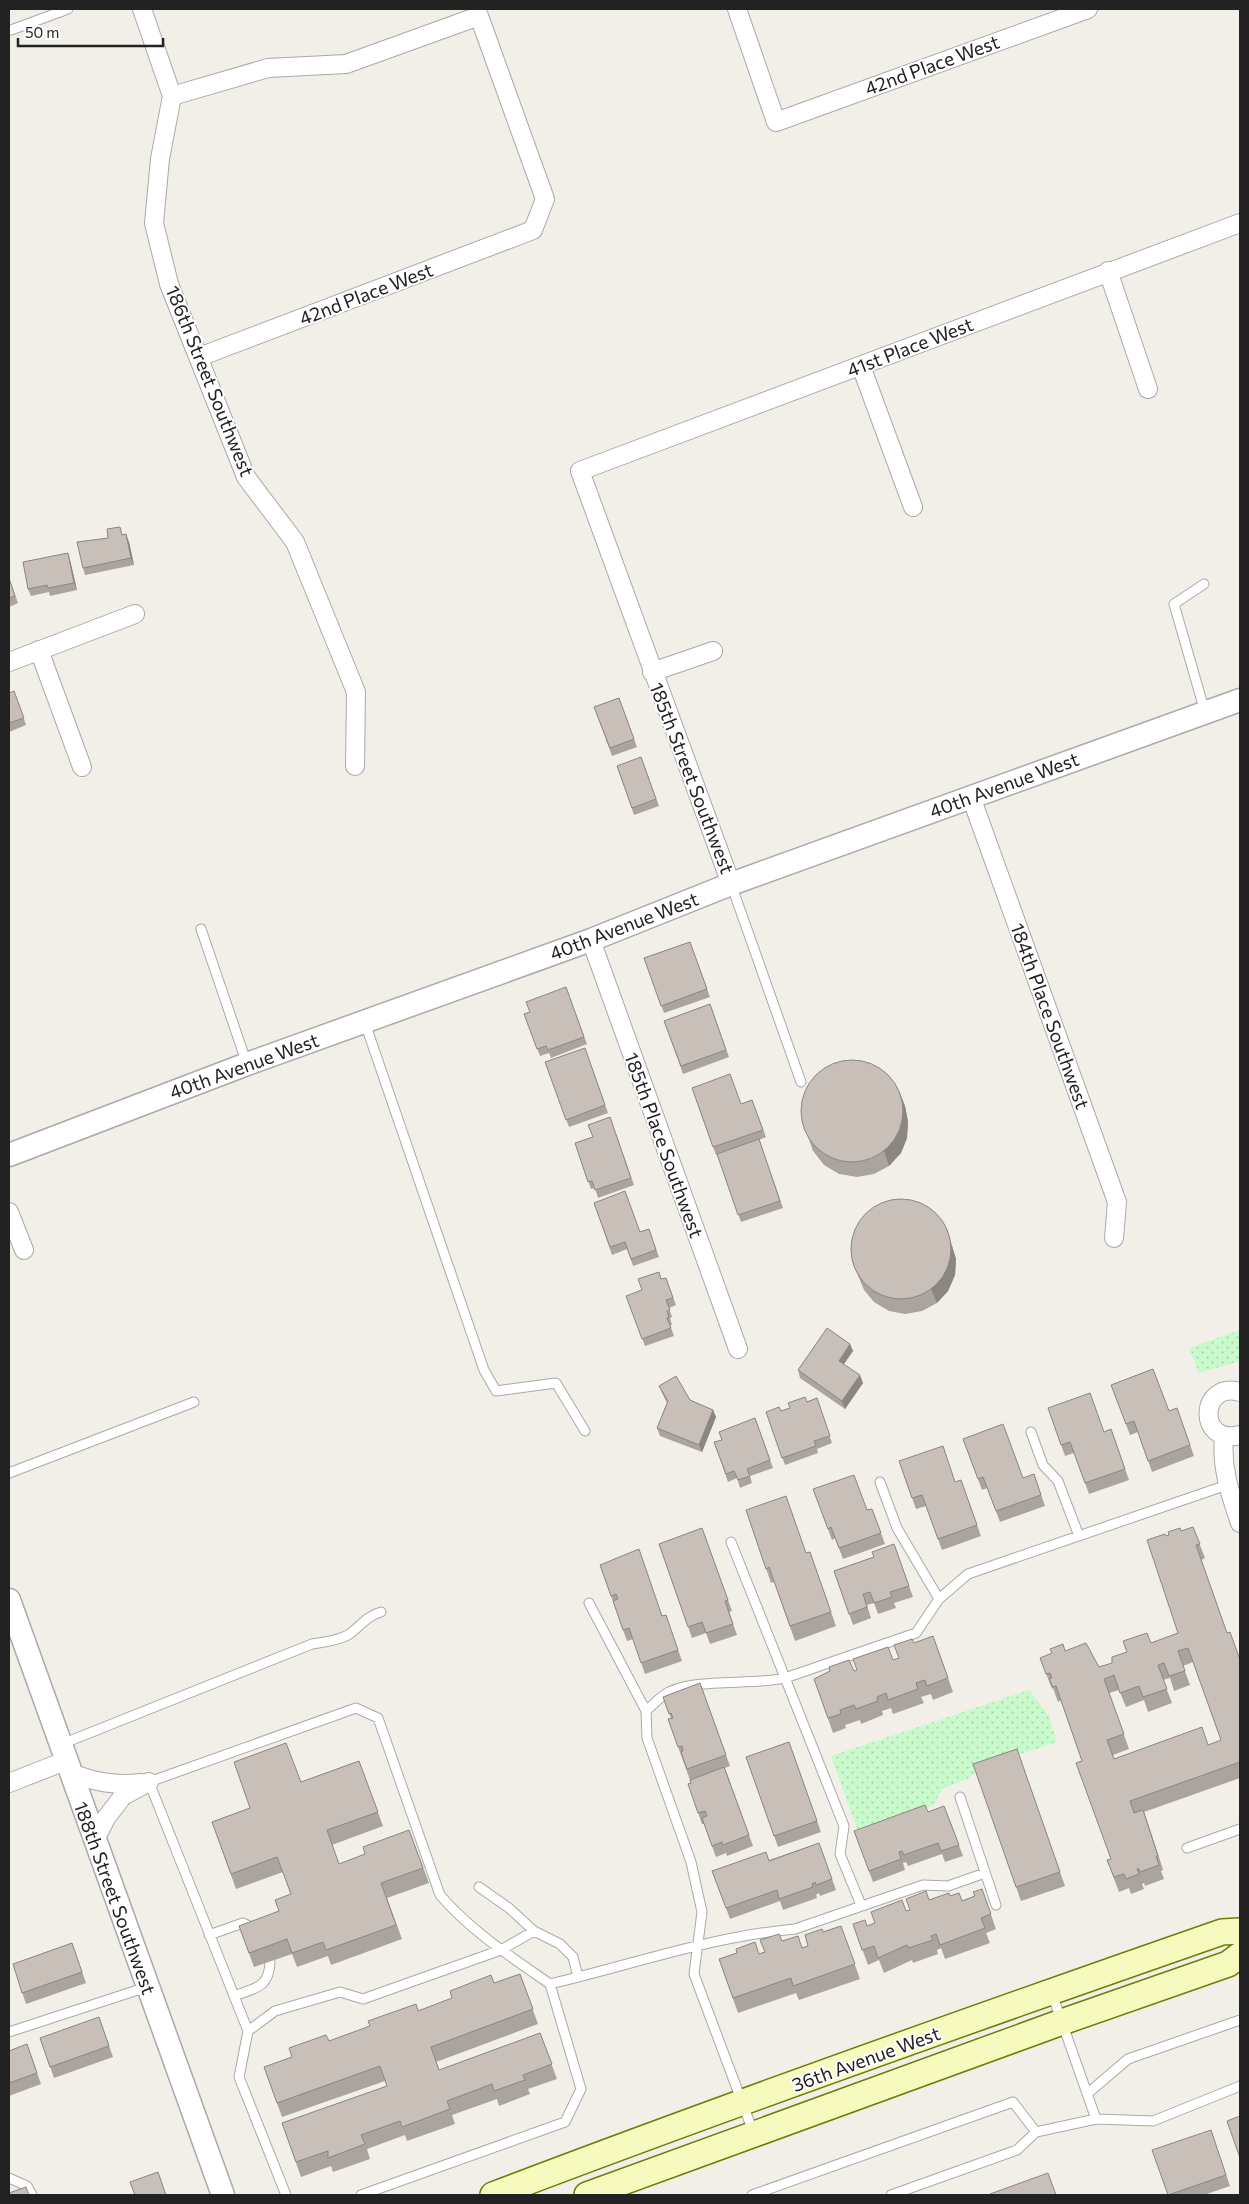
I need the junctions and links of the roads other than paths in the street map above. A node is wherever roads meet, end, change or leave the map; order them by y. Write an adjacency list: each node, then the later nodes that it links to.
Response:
1 (68, 9): 5 (lane)
2 (142, 9): 6 (street, 186th Street Southwest)
3 (737, 9): 4 (street, 42nd Place West)
4 (1088, 9)
5 (11, 30)
6 (172, 96): 9 (street, 186th Street Southwest); 9 (street, 42nd Place West)
7 (1240, 223): 8 (street, 41st Place West)
8 (1108, 271): 10 (street, 41st Place West); 11 (street)
9 (199, 357): 22 (street, 186th Street Southwest)
10 (861, 366): 12 (street, 41st Place West); 13 (street)
11 (1148, 389)
12 (580, 471): 19 (street, 185th Street Southwest)
13 (913, 507)
14 (1204, 584): 21 (lane)
15 (135, 614): 16 (street)
16 (39, 650): 18 (street); 23 (street)
17 (713, 651): 19 (street, 185th Street Southwest)
18 (9, 662)
19 (652, 672): 25 (street, 185th Street Southwest)
20 (1240, 700): 21 (street, 40th Avenue West)
21 (1205, 713): 24 (street, 40th Avenue West)
22 (355, 766)
23 (82, 767)
24 (971, 797): 25 (street, 40th Avenue West); 33 (street, 184th Place Southwest)
25 (731, 884): 27 (street, 40th Avenue West); 30 (lane)
26 (201, 929): 29 (lane)
27 (591, 940): 28 (street, 40th Avenue West); 35 (street, 185th Place Southwest)
28 (365, 1022): 29 (street, 40th Avenue West); 38 (lane)
29 (247, 1064): 31 (street, 40th Avenue West)
30 (801, 1082)
31 (9, 1155)
32 (9, 1212): 34 (street)
33 (1114, 1238)
34 (24, 1250)
35 (738, 1349)
36 (1240, 1392): 40 (street)
37 (194, 1402): 41 (lane)
38 (585, 1431)
39 (1031, 1432): 45 (lane)
40 (1232, 1436): 43 (street)
41 (9, 1473)
42 (880, 1482): 47 (lane)
43 (1227, 1484): 44 (street); 45 (lane)
44 (1240, 1523)
45 (1079, 1536): 47 (lane)
46 (731, 1542): 51 (lane)
47 (939, 1598): 51 (lane)
48 (9, 1600): 53 (street, 188th Street Southwest)
49 (588, 1603): 52 (lane)
50 (381, 1612): 53 (lane)
51 (785, 1678): 52 (lane); 62 (lane)
52 (646, 1710): 68 (lane)
53 (65, 1759): 54 (street); 55 (street); 58 (street, 188th Street Southwest)
54 (148, 1782): 58 (street); 67 (lane); 69 (lane)
55 (9, 1783)
56 (960, 1797): 60 (lane)
57 (1240, 1829): 59 (lane)
58 (95, 1840): 74 (street, 188th Street Southwest)
59 (1187, 1848)
60 (985, 1873): 62 (lane); 63 (lane)
61 (479, 1887): 64 (lane)
62 (861, 1905): 68 (lane)
63 (996, 1905)
64 (534, 1931): 69 (lane); 72 (lane)
65 (1240, 1931): 75 (main road, 36th Avenue West)
66 (261, 1934): 67 (lane)
67 (209, 1935): 76 (lane)
68 (698, 1947): 72 (lane); 83 (lane)
69 (501, 1950): 73 (lane); 79 (lane)
70 (1240, 1955): 78 (main road, 36th Avenue West)
71 (270, 1962): 76 (lane)
72 (578, 1977): 73 (lane)
73 (550, 1984): 91 (lane)
74 (148, 1987): 80 (lane); 89 (street, 188th Street Southwest)
75 (1051, 1992): 78 (lane); 83 (main road, 36th Avenue West)
76 (234, 1996): 79 (lane)
77 (1240, 2020): 82 (lane)
78 (1062, 2022): 82 (lane); 86 (main road, 36th Avenue West)
79 (248, 2031): 90 (lane)
80 (9, 2032)
81 (1240, 2086): 84 (lane)
82 (1087, 2094): 84 (lane)
83 (743, 2104): 86 (lane); 92 (main road, 36th Avenue West)
84 (1096, 2119): 85 (lane)
85 (1036, 2132): 94 (lane); 95 (lane)
86 (754, 2134): 93 (main road, 36th Avenue West)
87 (9, 2178): 88 (lane)
88 (32, 2195)
89 (223, 2195)
90 (286, 2195)
91 (360, 2195)
92 (493, 2195)
93 (587, 2195)
94 (752, 2195)
95 (891, 2195)

